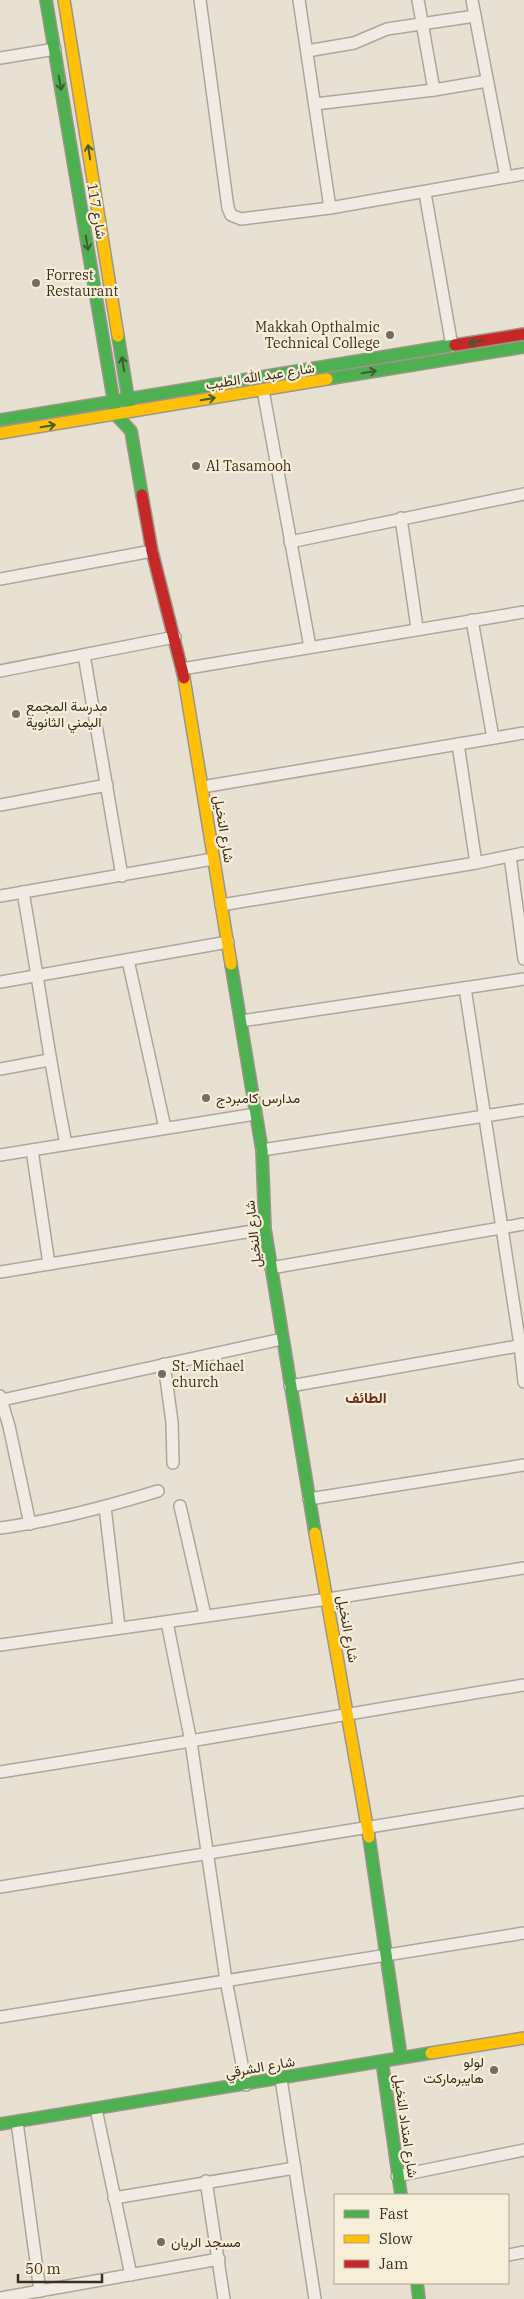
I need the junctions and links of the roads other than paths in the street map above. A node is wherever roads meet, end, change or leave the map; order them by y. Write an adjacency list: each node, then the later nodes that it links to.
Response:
1 (46, 0): 9 (street, شارع 117)
2 (64, 0): 25 (street, شارع 117, one-way to 2)
3 (200, 0): 18 (street)
4 (299, 0): 10 (street)
5 (418, 0): 8 (street)
6 (472, 0): 7 (street)
7 (475, 16): 8 (street); 12 (street)
8 (422, 25): 10 (street); 13 (street)
9 (55, 49): 11 (street); 26 (street, شارع 117, one-way to 26)
10 (307, 51): 14 (street)
11 (0, 58)
12 (487, 81): 13 (street); 16 (street)
13 (434, 90): 14 (street)
14 (315, 104): 18 (street)
15 (524, 174): 16 (street)
16 (506, 177): 17 (street)
17 (425, 193): 18 (street); 20 (street)
18 (330, 208)
19 (524, 334): 20 (street, شارع عبد الله الطيب, one-way to 20)
20 (452, 346): 22 (street, شارع عبد الله الطيب)
21 (524, 347): 23 (street, شارع عبد الله الطيب, one-way to 21)
22 (336, 365): 23 (street); 25 (street, شارع عبد الله الطيب)
23 (339, 378): 24 (street, شارع عبد الله الطيب)
24 (263, 390): 28 (street, شارع عبد الله الطيب, one-way to 24); 33 (street)
25 (128, 399): 26 (street, شارع عبد الله الطيب); 28 (street, شارع 117)
26 (114, 401): 27 (street, شارع 117); 29 (street, شارع عبد الله الطيب)
27 (116, 415): 28 (street, شارع عبد الله الطيب); 30 (street, شارع عبد الله الطيب, one-way to 27)
28 (128, 417): 34 (street, شارع النخيل)
29 (0, 420)
30 (0, 434)
31 (524, 494): 32 (street)
32 (401, 518): 33 (street); 38 (street)
33 (290, 542): 40 (street)
34 (152, 552): 35 (street); 39 (street, شارع النخيل)
35 (0, 579)
36 (524, 612): 37 (street)
37 (472, 620): 38 (street); 45 (street)
38 (417, 628): 40 (street)
39 (175, 637): 41 (street); 42 (street, شارع النخيل)
40 (310, 647): 42 (street)
41 (84, 655): 43 (street); 47 (street)
42 (182, 669): 48 (street, شارع النخيل)
43 (0, 671)
44 (524, 733): 45 (street)
45 (492, 738): 46 (street)
46 (458, 744): 48 (street); 53 (street)
47 (106, 785): 49 (street); 54 (street)
48 (202, 787): 52 (street, شارع النخيل)
49 (0, 805)
50 (524, 853): 51 (street)
51 (510, 856): 53 (street); 59 (street)
52 (213, 859): 54 (street); 57 (street, شارع النخيل)
53 (476, 863): 57 (street)
54 (122, 876): 55 (street)
55 (23, 892): 56 (street); 61 (street)
56 (0, 896)
57 (221, 905): 58 (street, شارع النخيل)
58 (228, 942): 60 (street); 65 (street, شارع النخيل)
59 (524, 959)
60 (128, 960): 61 (street); 71 (street)
61 (38, 977): 63 (street); 66 (street)
62 (524, 979): 64 (street)
63 (0, 982)
64 (465, 988): 65 (street); 70 (street)
65 (241, 1021): 69 (street, شارع النخيل)
66 (49, 1060): 67 (street); 72 (street)
67 (0, 1068)
68 (524, 1110): 70 (street)
69 (256, 1114): 71 (street); 74 (street, شارع النخيل)
70 (485, 1116): 74 (street); 77 (street)
71 (165, 1128): 72 (street)
72 (66, 1144): 73 (street)
73 (32, 1150): 75 (street); 79 (street)
74 (262, 1150): 78 (street, شارع النخيل)
75 (0, 1155)
76 (524, 1224): 77 (street)
77 (502, 1228): 80 (street); 83 (street)
78 (265, 1229): 79 (street); 80 (street, شارع النخيل)
79 (49, 1264): 81 (street)
80 (271, 1268): 82 (street, شارع النخيل)
81 (0, 1272)
82 (282, 1339): 84 (street); 86 (street, شارع النخيل)
83 (522, 1345): 85 (street); 86 (street)
84 (164, 1364): 87 (street); 88 (street)
85 (524, 1382)
86 (290, 1386): 91 (street, شارع النخيل)
87 (1, 1398): 94 (street)
88 (173, 1463)
89 (524, 1465): 91 (street)
90 (158, 1491): 93 (street)
91 (309, 1499): 97 (street, شارع النخيل)
92 (180, 1506): 98 (street)
93 (105, 1507): 94 (street); 100 (street)
94 (30, 1524): 95 (street)
95 (0, 1528)
96 (524, 1568): 97 (street)
97 (328, 1598): 98 (street); 103 (street, شارع النخيل)
98 (205, 1615): 99 (street)
99 (167, 1622): 100 (street); 104 (street)
100 (119, 1627): 101 (street)
101 (0, 1645)
102 (524, 1685): 103 (street)
103 (347, 1713): 104 (street); 107 (street, شارع النخيل)
104 (191, 1742): 105 (street); 108 (street)
105 (0, 1772)
106 (524, 1802): 107 (street)
107 (368, 1828): 108 (street); 111 (street, شارع النخيل)
108 (208, 1854): 109 (street); 112 (street)
109 (0, 1887)
110 (524, 1933): 111 (street)
111 (386, 1956): 112 (street); 115 (street, شارع النخيل)
112 (226, 1980): 113 (street); 118 (street)
113 (0, 2017)
114 (524, 2038): 115 (street, شارع الشرقي)
115 (401, 2057): 116 (street, شارع الشرقي)
116 (382, 2061): 117 (street, شارع الشرقي); 124 (street, شارع امتداد النخيل)
117 (280, 2079): 118 (street, شارع الشرقي); 123 (street)
118 (246, 2085): 119 (street, شارع الشرقي)
119 (96, 2108): 120 (street, شارع الشرقي); 127 (street)
120 (17, 2122): 121 (street, شارع الشرقي); 133 (street)
121 (0, 2124)
122 (524, 2150): 124 (street)
123 (295, 2168): 125 (street); 136 (street)
124 (397, 2176): 126 (street, شارع امتداد النخيل)
125 (206, 2181): 127 (street); 130 (street)
126 (401, 2194)
127 (114, 2198): 131 (street)
128 (524, 2252): 129 (street)
129 (509, 2255)
130 (219, 2259): 131 (street); 135 (street)
131 (131, 2275): 133 (street)
132 (417, 2284): 137 (street)
133 (40, 2291): 134 (street)
134 (0, 2298)
135 (224, 2299)
136 (315, 2299)
137 (419, 2299)

